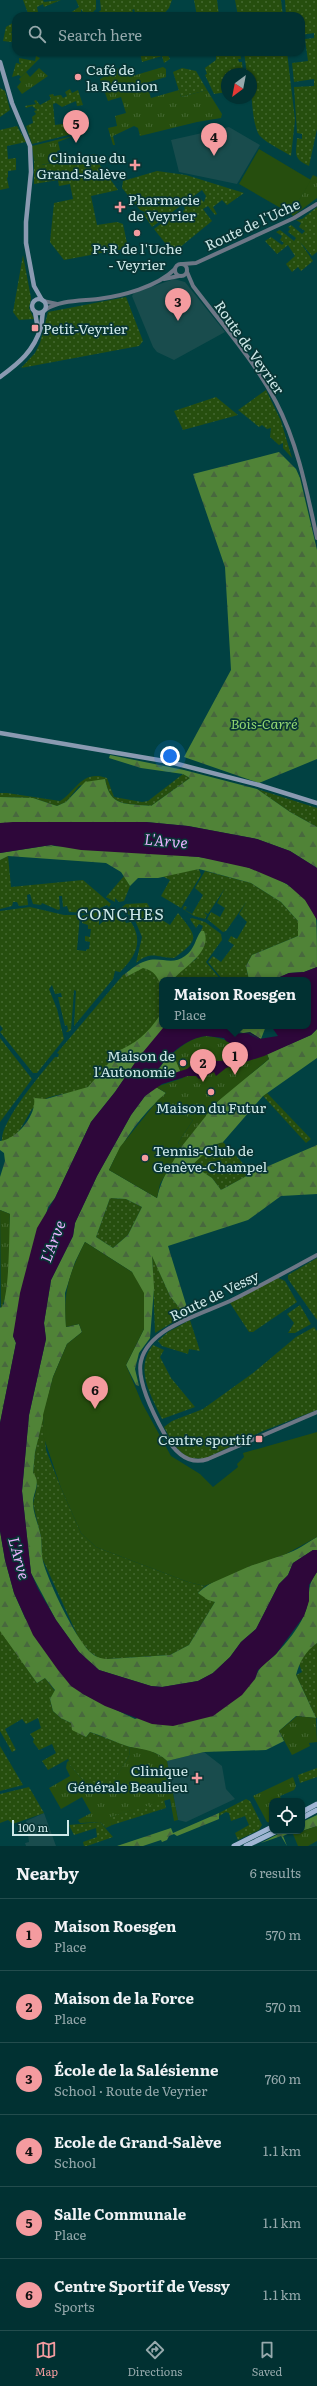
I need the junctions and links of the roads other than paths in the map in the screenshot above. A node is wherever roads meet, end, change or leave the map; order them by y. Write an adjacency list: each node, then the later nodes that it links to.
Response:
1 (0, 62): 9 (main road)
2 (317, 204): 3 (street, Route de l'Uche)
3 (196, 262): 4 (street, Route de l'Uche); 6 (street, Route de l'Uche)
4 (183, 264): 5 (street); 6 (street, Route de Veyrier)
5 (175, 269): 7 (street); 8 (street)
6 (187, 271): 7 (street, Route de l'Uche); 10 (street, Route de Veyrier)
7 (180, 276): 8 (street); 10 (street, Route de Veyrier)
8 (161, 279): 13 (street)
9 (34, 286): 11 (main road); 12 (main road)
10 (193, 286): 18 (street, Route de Veyrier)
11 (42, 301): 12 (main road); 13 (street); 15 (main road)
12 (33, 303): 14 (main road)
13 (57, 304): 15 (street)
14 (35, 311): 15 (main road); 16 (main road)
15 (44, 311): 16 (main road)
16 (38, 334): 17 (main road)
17 (0, 377)
18 (317, 538)
19 (0, 733): 20 (main road)
20 (317, 803)
21 (317, 1255): 22 (street, Route de Vessy)
22 (317, 1412)
23 (317, 1804): 24 (main road)
24 (305, 1810)
25 (317, 1810): 26 (main road)
26 (305, 1816)
27 (269, 1828): 29 (main road)
28 (271, 1834): 30 (main road)
29 (234, 1846)
30 (246, 1846)

